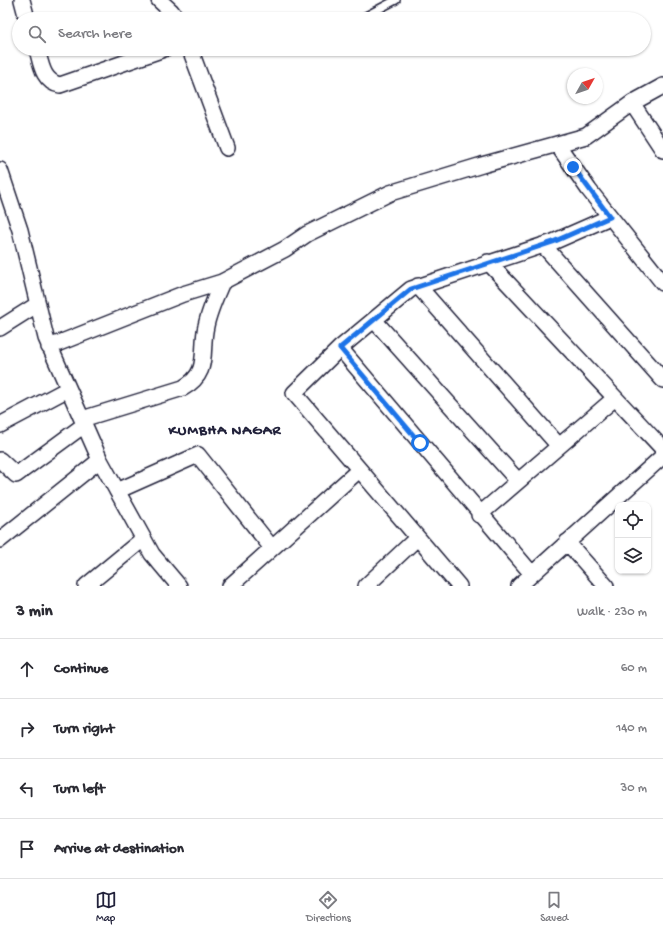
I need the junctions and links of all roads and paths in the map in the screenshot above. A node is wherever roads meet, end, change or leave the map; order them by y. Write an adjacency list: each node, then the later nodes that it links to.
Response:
1 (22, 0): 4 (street)
2 (159, 0): 5 (street)
3 (396, 0): 6 (lane)
4 (26, 12)
5 (170, 12)
6 (373, 12)
7 (39, 56): 8 (street)
8 (144, 56)
9 (193, 56): 13 (street)
10 (663, 86): 11 (street)
11 (632, 103): 12 (street); 14 (street)
12 (557, 144): 17 (street); 20 (street)
13 (227, 148)
14 (663, 150)
15 (0, 170): 16 (street)
16 (6, 207): 23 (street)
17 (610, 217): 18 (street); 21 (street)
18 (542, 246): 19 (street); 28 (street)
19 (488, 262): 22 (street); 30 (street)
20 (222, 282): 26 (street); 31 (street)
21 (663, 283)
22 (418, 286): 24 (street); 33 (street)
23 (38, 304): 25 (street); 26 (street)
24 (374, 320): 27 (street); 39 (street)
25 (0, 328)
26 (49, 347): 29 (street)
27 (340, 348): 38 (street); 41 (street)
28 (663, 380)
29 (68, 389): 31 (street); 32 (street)
30 (615, 398): 33 (street); 34 (street)
31 (83, 422): 36 (street); 37 (street)
32 (0, 425)
33 (559, 446): 39 (street)
34 (663, 449)
35 (663, 456): 45 (street)
36 (0, 460)
37 (100, 460): 40 (street); 44 (street)
38 (359, 470): 42 (street); 46 (street)
39 (518, 481): 41 (street)
40 (117, 491): 43 (street); 46 (street)
41 (480, 515): 47 (street)
42 (418, 538): 51 (street); 52 (street)
43 (143, 539): 48 (street); 49 (street)
44 (0, 540)
45 (567, 542): 47 (street); 54 (street)
46 (272, 548): 50 (street)
47 (532, 574): 53 (street)
48 (86, 586)
49 (179, 586)
50 (230, 586)
51 (366, 586)
52 (459, 586)
53 (519, 586)
54 (606, 586)

